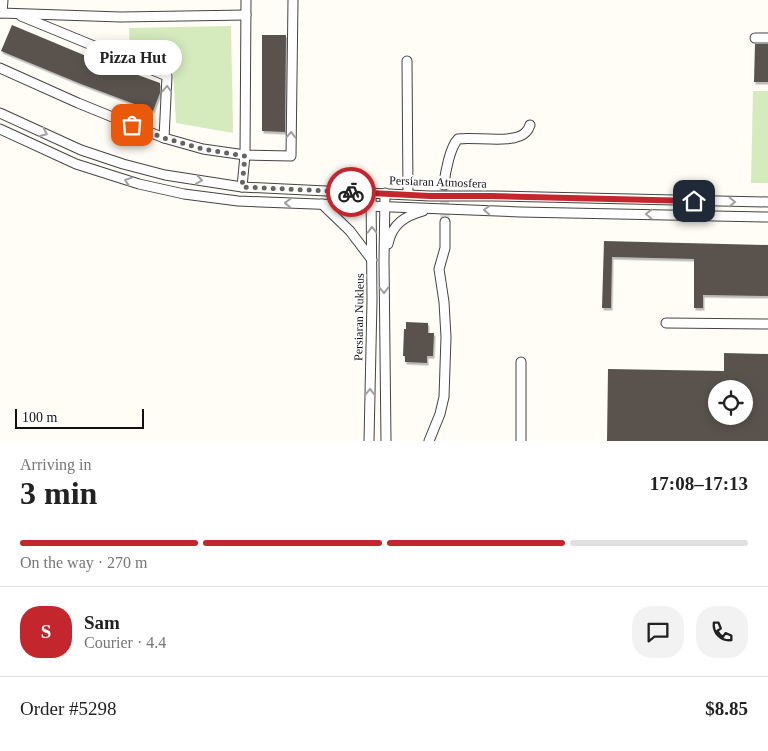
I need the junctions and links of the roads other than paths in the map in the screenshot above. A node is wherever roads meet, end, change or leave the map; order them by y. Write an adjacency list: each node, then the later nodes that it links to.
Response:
1 (3, 0): 4 (street)
2 (246, 0): 6 (street)
3 (293, 0): 15 (street, one-way to 3)
4 (1, 13): 5 (street)
5 (15, 14): 6 (street); 14 (street, one-way to 5)
6 (246, 15): 15 (street)
7 (754, 38): 8 (street)
8 (768, 38)
9 (407, 61): 20 (street)
10 (0, 68): 14 (street)
11 (0, 113): 17 (street, Persiaran Atmosfera, one-way to 17)
12 (530, 125): 16 (street)
13 (0, 128): 22 (street, Persiaran Atmosfera, one-way to 13)
14 (164, 138): 15 (street)
15 (245, 156): 17 (street)
16 (444, 185)
17 (242, 187): 18 (street, Persiaran Atmosfera)
18 (371, 192): 19 (street, Persiaran Atmosfera); 23 (street, Persiaran Nukleus)
19 (385, 193): 20 (street, Persiaran Atmosfera); 24 (street, Persiaran Nukleus)
20 (408, 194): 21 (street, Persiaran Atmosfera, one-way to 21)
21 (767, 202)
22 (322, 204): 23 (street, Persiaran Atmosfera); 28 (street)
23 (372, 207): 24 (street, Persiaran Atmosfera); 28 (street, Persiaran Nukleus, one-way to 23)
24 (386, 207): 25 (street, Persiaran Atmosfera); 29 (street, Persiaran Nukleus)
25 (431, 209): 26 (street, Persiaran Atmosfera, one-way to 25); 29 (street)
26 (768, 217)
27 (445, 222): 35 (street)
28 (372, 260): 33 (street, Persiaran Nukleus, one-way to 28)
29 (384, 261): 34 (street, Persiaran Nukleus, one-way to 34)
30 (666, 323): 31 (street)
31 (768, 324)
32 (521, 362): 36 (street)
33 (369, 441)
34 (386, 441)
35 (429, 441)
36 (521, 441)

